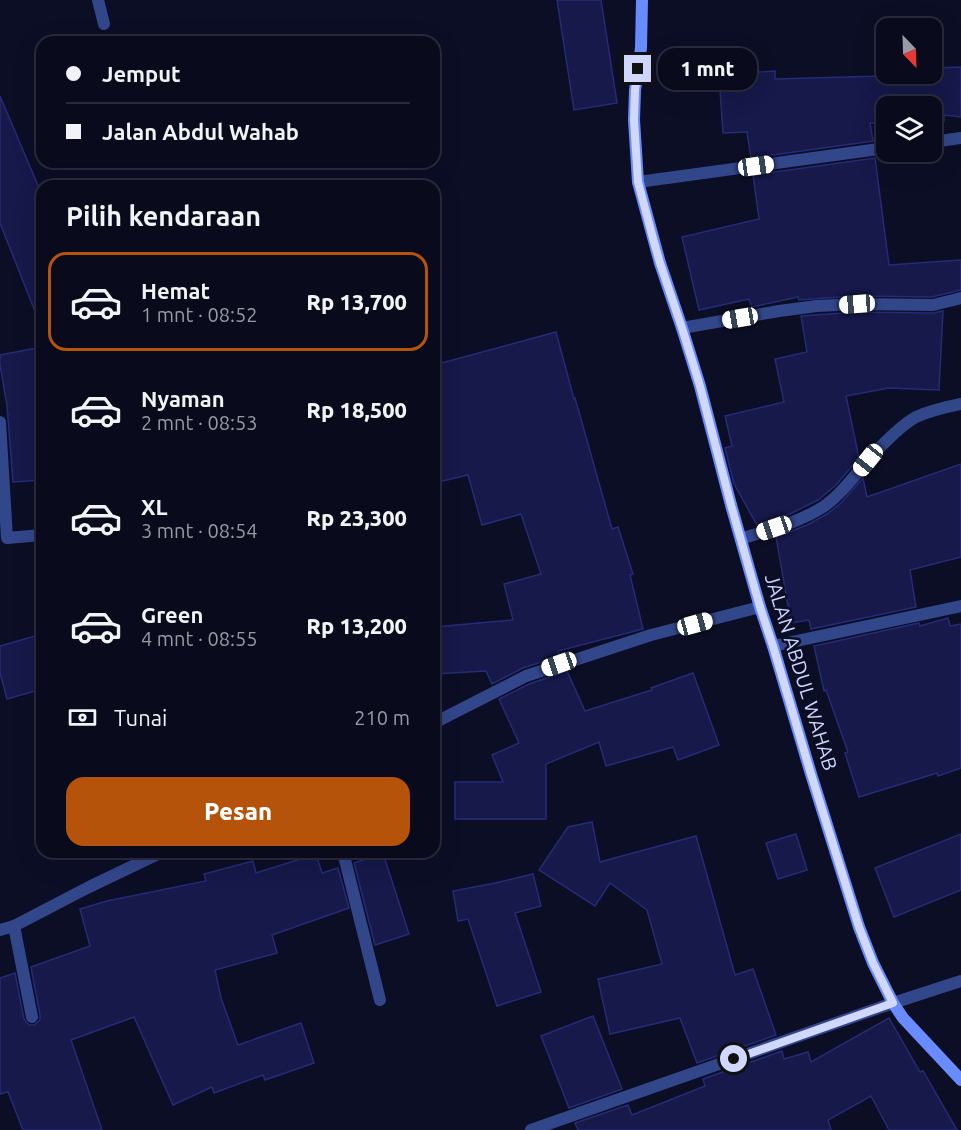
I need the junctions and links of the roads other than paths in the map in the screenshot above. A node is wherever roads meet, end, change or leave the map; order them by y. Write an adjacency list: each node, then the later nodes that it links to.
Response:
1 (98, 0): 3 (street)
2 (642, 0): 7 (street, JALAN ABDUL WAHAB)
3 (104, 24)
4 (961, 138): 5 (street)
5 (942, 141)
6 (876, 149): 7 (street)
7 (638, 182): 9 (street, JALAN ABDUL WAHAB)
8 (961, 298): 9 (street)
9 (682, 328): 13 (street, JALAN ABDUL WAHAB)
10 (961, 404): 13 (street)
11 (0, 422): 12 (street)
12 (36, 536)
13 (741, 539): 15 (street, JALAN ABDUL WAHAB)
14 (961, 606): 16 (street)
15 (760, 607): 16 (street, JALAN ABDUL WAHAB); 17 (street)
16 (773, 646): 24 (street, JALAN ABDUL WAHAB)
17 (440, 720)
18 (149, 858): 20 (street)
19 (344, 858): 23 (street)
20 (14, 926): 21 (street); 25 (street)
21 (0, 930)
22 (961, 981): 24 (street)
23 (380, 1000)
24 (893, 1003): 26 (street, JALAN ABDUL WAHAB); 27 (street)
25 (32, 1017)
26 (961, 1080)
27 (531, 1130)

